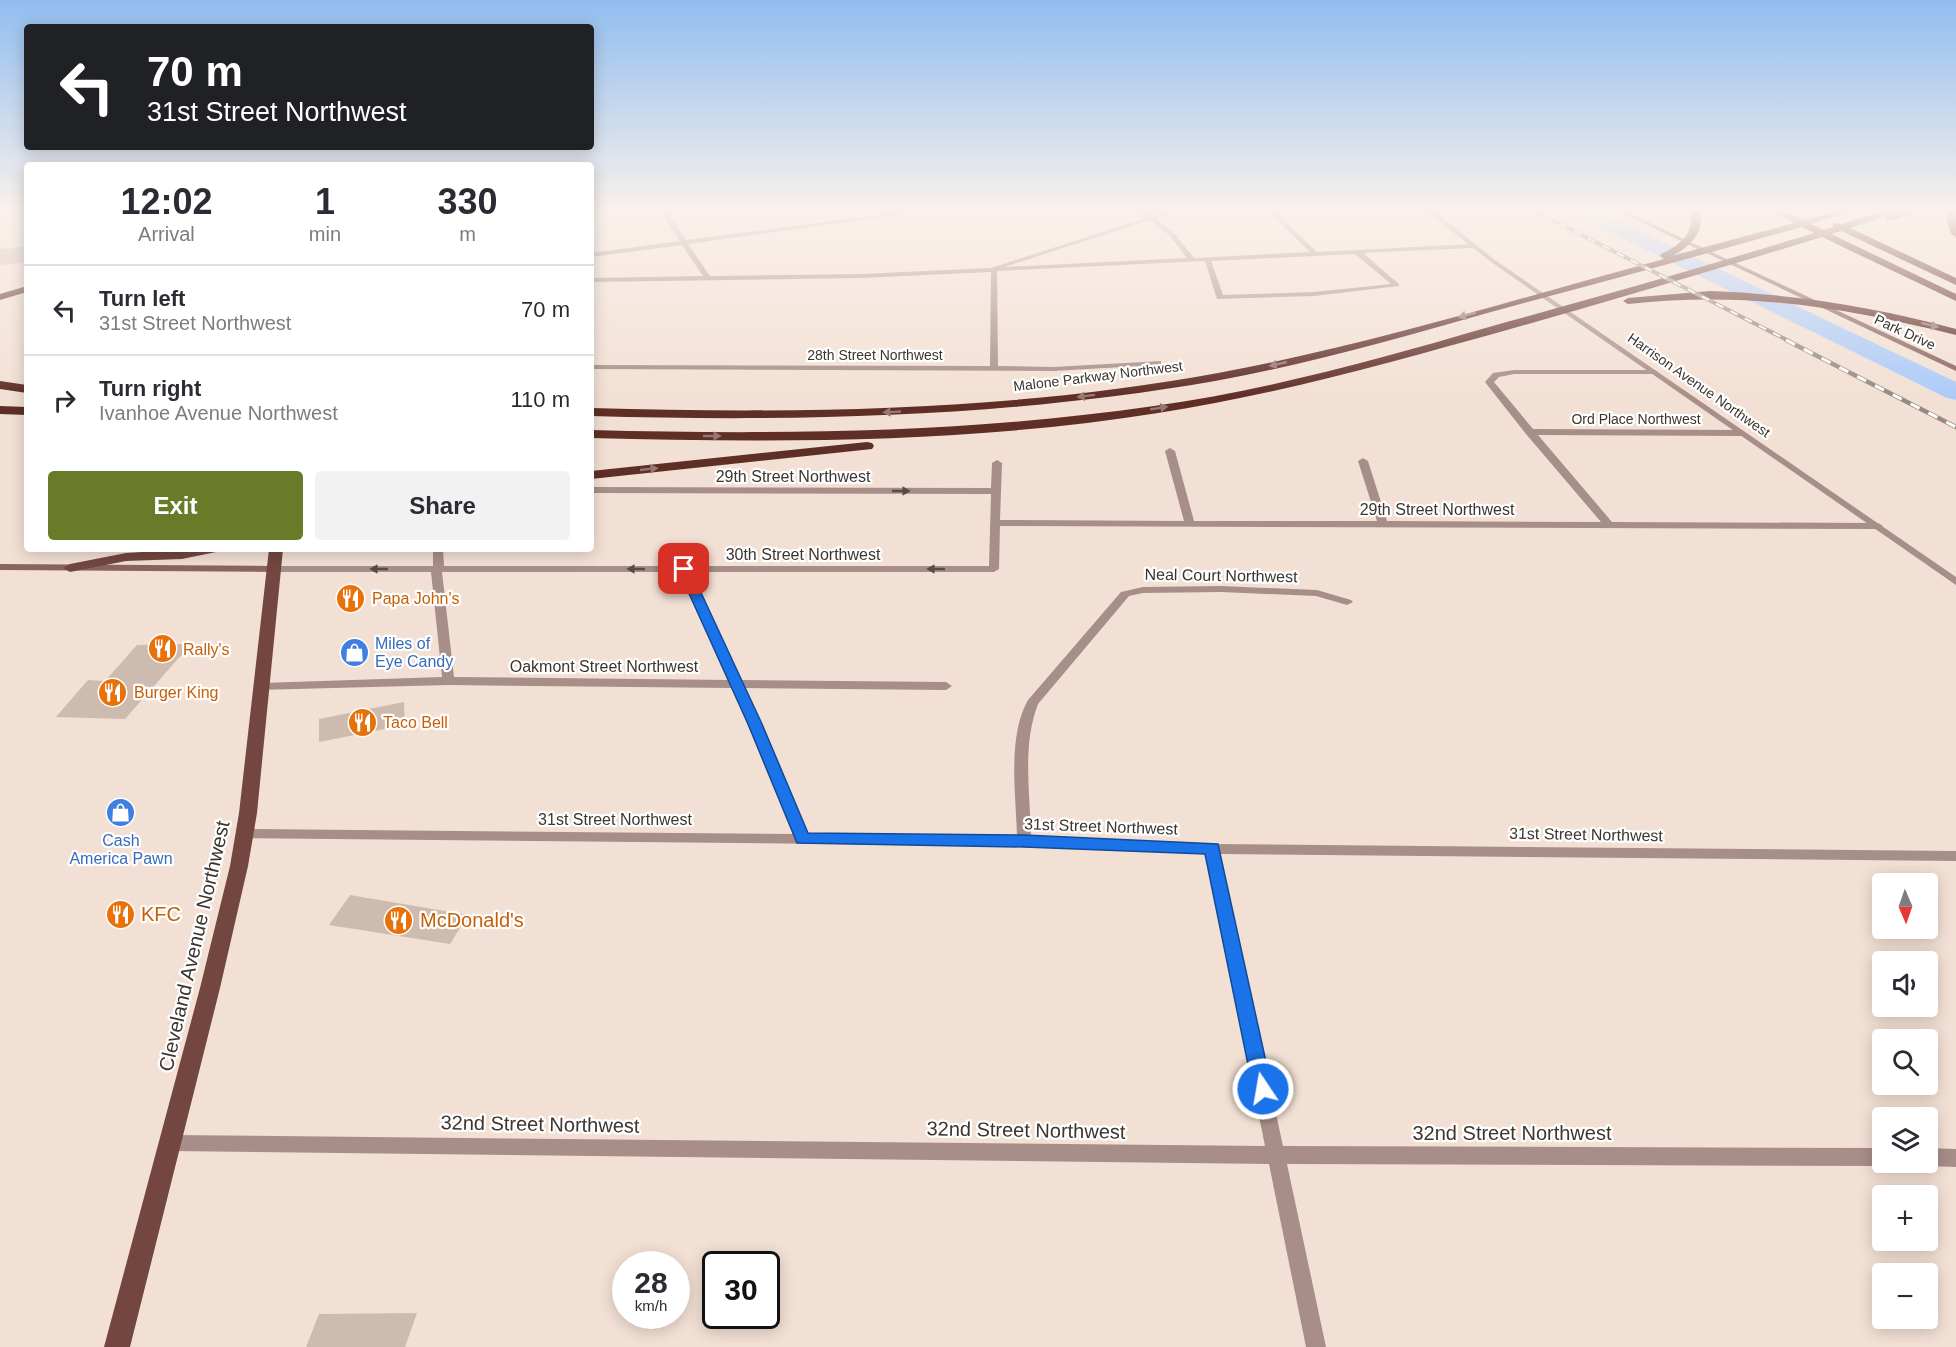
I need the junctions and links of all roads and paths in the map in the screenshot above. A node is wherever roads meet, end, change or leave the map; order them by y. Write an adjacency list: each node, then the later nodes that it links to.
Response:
1 (703, 272): 13 (street)
2 (929, 272): 13 (street)
3 (993, 272): 26 (street)
4 (1212, 272): 5 (street)
5 (1381, 272)
6 (1509, 272): 28 (street, Harrison Avenue Northwest)
7 (1619, 272): 14 (highway)
8 (1625, 272): 14 (highway)
9 (1700, 272): 22 (highway)
10 (1750, 272): 27 (main road, Park Drive)
11 (1902, 272): 21 (highway)
12 (1935, 272): 16 (highway)
13 (708, 279): 15 (street)
14 (1598, 279): 33 (highway, Malone Parkway Northwest, one-way to 33)
15 (594, 280)
16 (1956, 282)
17 (24, 284): 18 (highway)
18 (0, 288)
19 (24, 290): 20 (highway)
20 (0, 297)
21 (1956, 298)
22 (1543, 319): 23 (highway, one-way to 23); 34 (highway, one-way to 22)
23 (1956, 332)
24 (1158, 363): 26 (street, 28th Street Northwest)
25 (594, 367): 26 (street, 28th Street Northwest)
26 (994, 369)
27 (1956, 369)
28 (1654, 372): 35 (street); 36 (street, Harrison Avenue Northwest)
29 (0, 387): 30 (highway)
30 (24, 389)
31 (0, 410): 32 (highway)
32 (24, 411)
33 (594, 412)
34 (1101, 417): 37 (highway, one-way to 34); 41 (highway, one-way to 34)
35 (1529, 432): 36 (street, Ord Place Northwest); 47 (street)
36 (1742, 433): 48 (street, Harrison Avenue Northwest)
37 (594, 434)
38 (1170, 451): 45 (street)
39 (1363, 461): 46 (street)
40 (997, 464): 43 (street)
41 (594, 475)
42 (594, 490): 43 (street, 29th Street Northwest, one-way to 43)
43 (996, 491): 44 (street)
44 (996, 523): 45 (street, 29th Street Northwest); 55 (street, 30th Street Northwest, one-way to 55)
45 (1190, 523): 46 (street, 29th Street Northwest)
46 (1383, 524): 47 (street, 29th Street Northwest)
47 (1609, 525): 48 (street, 29th Street Northwest)
48 (1878, 526): 57 (street, Harrison Avenue Northwest)
49 (197, 552): 53 (main road)
50 (276, 552): 54 (main road, Cleveland Avenue Northwest)
51 (438, 552): 56 (street)
52 (0, 567): 53 (main road, 30th Street Northwest)
53 (70, 568): 54 (main road, 30th Street Northwest)
54 (274, 569): 56 (street, 30th Street Northwest, one-way to 54); 62 (main road, Cleveland Avenue Northwest)
55 (684, 569): 56 (street, 30th Street Northwest, one-way to 56); 60 (street)
56 (438, 570): 59 (street)
57 (1956, 582)
58 (1347, 602): 65 (street, Neal Court Northwest)
59 (448, 681): 60 (street, Oakmont Street Northwest); 62 (street, Oakmont Street Northwest)
60 (737, 684): 61 (street, Oakmont Street Northwest); 64 (street)
61 (946, 686)
62 (261, 687): 63 (main road, Cleveland Avenue Northwest)
63 (245, 834): 64 (street, 31st Street Northwest); 68 (main road, Cleveland Avenue Northwest)
64 (802, 839): 65 (street, 31st Street Northwest)
65 (1024, 841): 66 (street, 31st Street Northwest)
66 (1212, 849): 67 (street, 31st Street Northwest); 69 (street)
67 (1956, 856)
68 (169, 1143): 69 (street, 32nd Street Northwest); 73 (main road, Cleveland Avenue Northwest)
69 (1276, 1155): 70 (street, 32nd Street Northwest); 74 (street)
70 (1872, 1157)
71 (1938, 1158): 72 (street)
72 (1956, 1158)
73 (117, 1347)
74 (1316, 1347)

